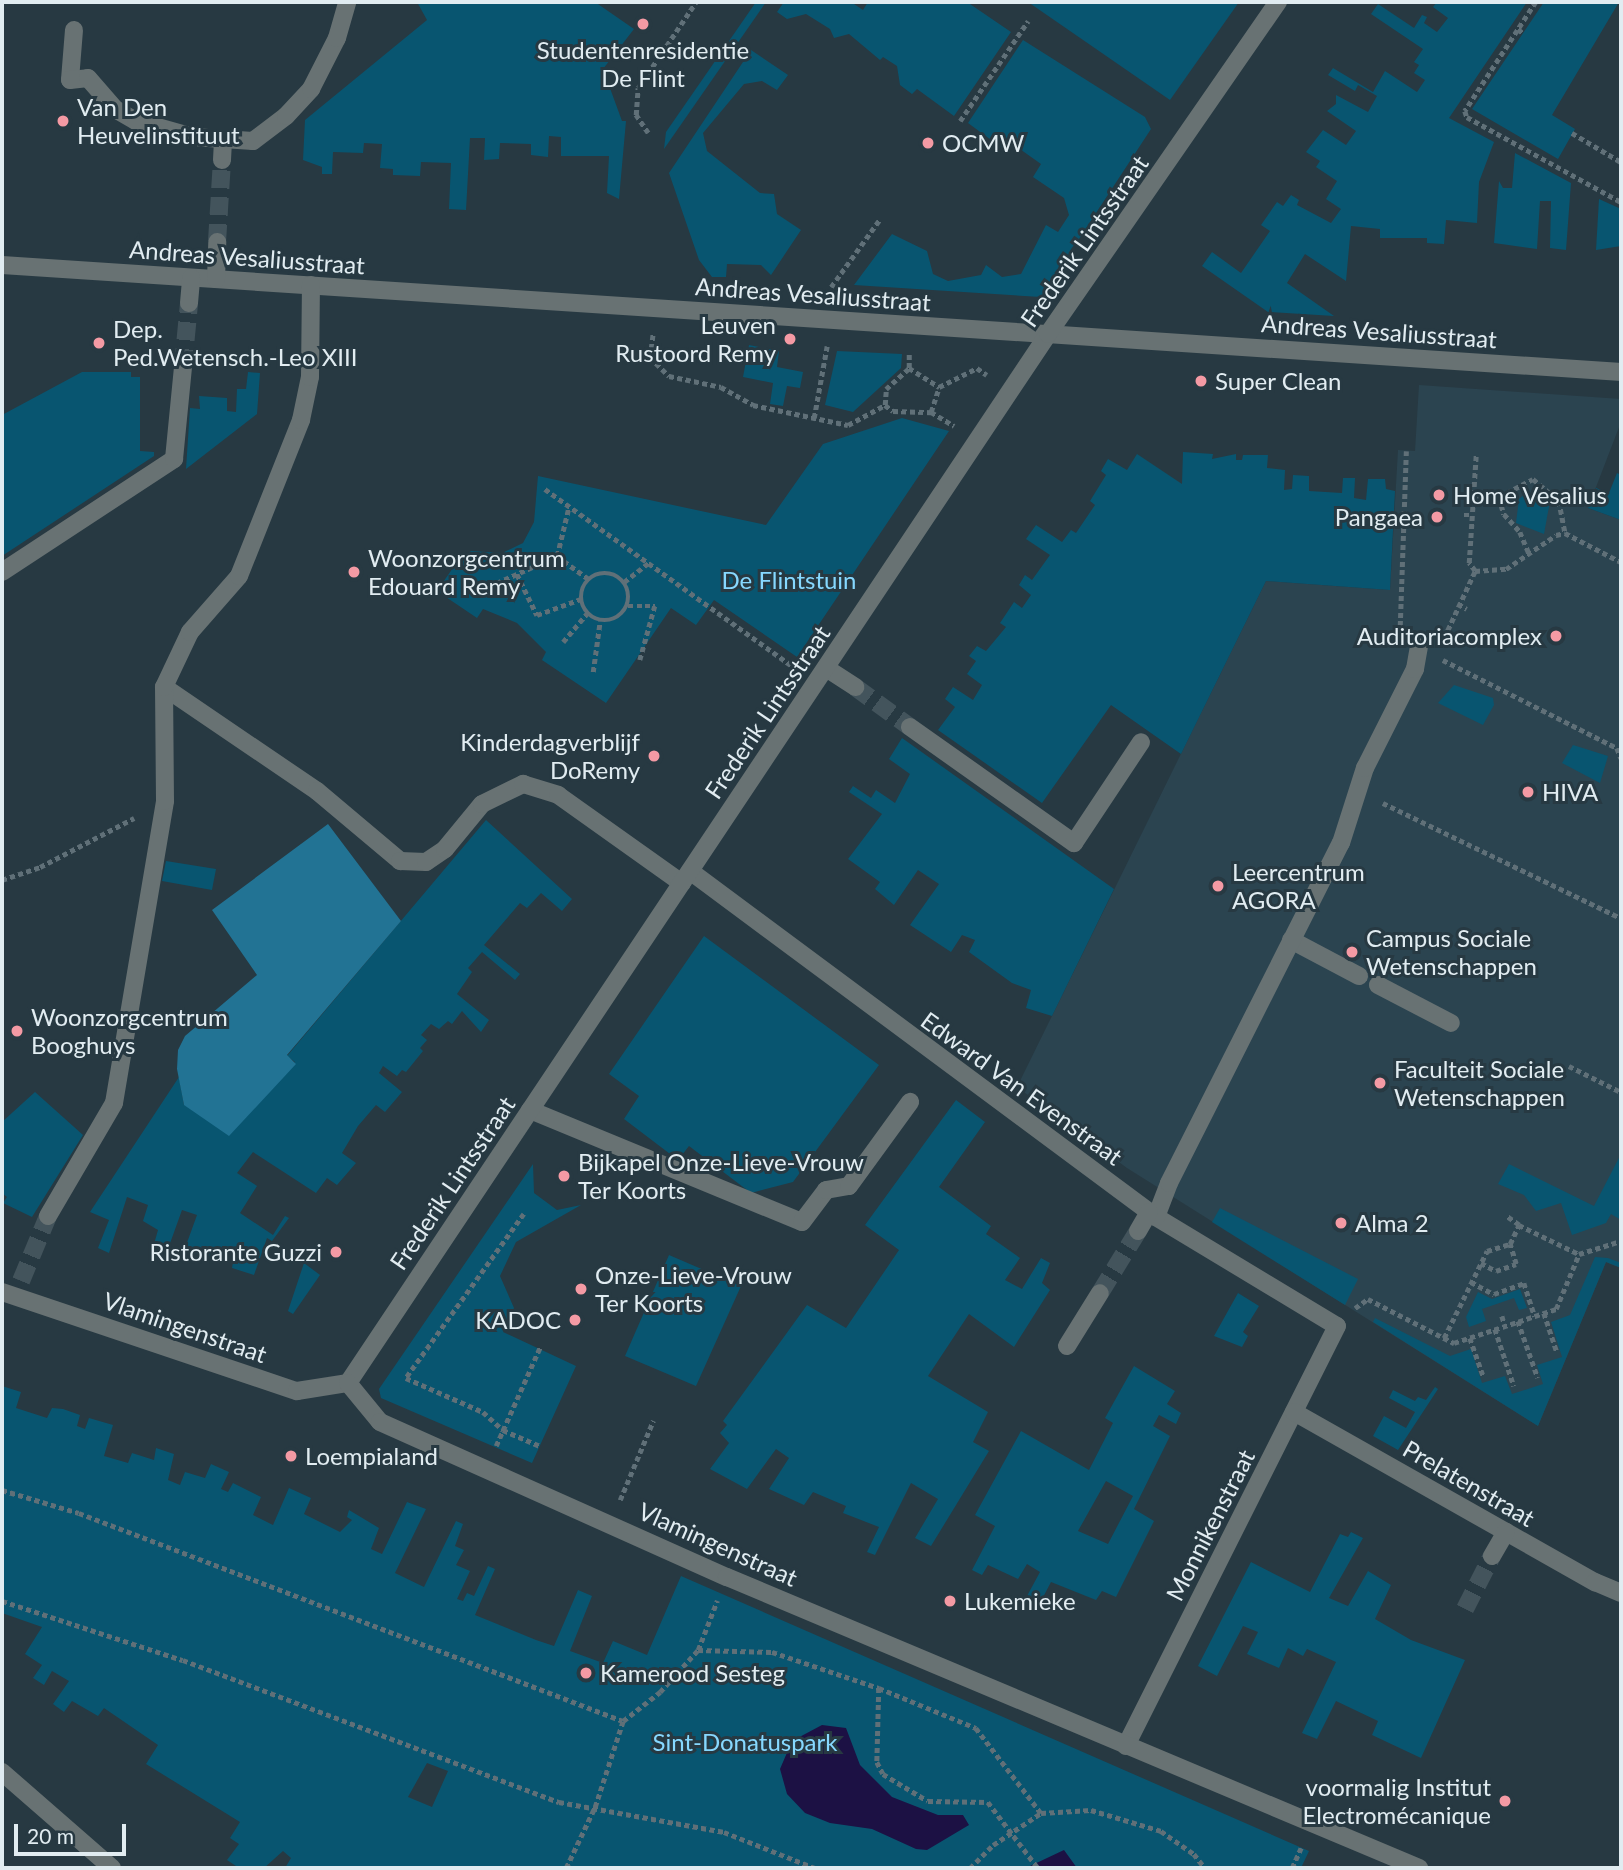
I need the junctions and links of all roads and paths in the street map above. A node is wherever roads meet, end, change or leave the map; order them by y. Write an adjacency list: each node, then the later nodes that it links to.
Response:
1 (347, 2): 16 (street)
2 (696, 2): 14 (path)
3 (1278, 2): 30 (street, Frederik Lintsstraat)
4 (1536, 2): 6 (path)
5 (1028, 21): 13 (path)
6 (1522, 22): 7 (path); 8 (path)
7 (1528, 26)
8 (1518, 29): 10 (path); 11 (path)
9 (74, 30): 16 (street)
10 (1523, 33)
11 (1485, 77): 12 (path); 19 (path)
12 (1491, 81)
13 (960, 121)
14 (648, 133)
15 (1572, 133): 18 (path)
16 (223, 139): 17 (street)
17 (222, 160)
18 (1621, 162)
19 (1621, 202)
20 (880, 219): 26 (path)
21 (217, 242): 24 (street)
22 (2, 265): 23 (street, Andreas Vesaliusstraat)
23 (191, 278): 24 (street, Andreas Vesaliusstraat); 27 (street)
24 (216, 279): 25 (street, Andreas Vesaliusstraat)
25 (311, 285): 28 (street, Andreas Vesaliusstraat); 71 (street)
26 (831, 287)
27 (189, 303)
28 (831, 320): 29 (street, Andreas Vesaliusstraat); 38 (path)
29 (909, 325): 30 (street, Andreas Vesaliusstraat); 33 (path)
30 (1048, 334): 34 (street, Andreas Vesaliusstraat); 36 (street, Frederik Lintsstraat)
31 (623, 354): 38 (path)
32 (183, 367): 53 (street)
33 (909, 369): 35 (path); 37 (path)
34 (1621, 372)
35 (939, 387): 36 (path); 37 (path)
36 (1011, 390): 68 (street, Frederik Lintsstraat)
37 (885, 405): 38 (path)
38 (814, 418)
39 (1406, 451): 65 (path)
40 (1476, 456): 42 (path)
41 (545, 489): 44 (path)
42 (1474, 495): 43 (path); 46 (path)
43 (1499, 497): 47 (path); 48 (path)
44 (569, 506): 49 (path); 51 (path)
45 (1464, 515): 46 (path)
46 (1472, 515): 52 (path)
47 (1565, 533): 48 (path); 50 (path)
48 (1529, 553): 52 (path)
49 (557, 556): 54 (path); 55 (path)
50 (1621, 562)
51 (648, 563): 56 (path); 70 (path)
52 (1475, 571): 59 (path)
53 (2, 572)
54 (517, 574): 57 (path); 58 (path)
55 (589, 579): 56 (path); 58 (path)
56 (624, 582): 60 (path)
57 (481, 590)
58 (581, 599): 62 (path)
59 (1458, 604): 61 (path); 66 (path)
60 (628, 606): 63 (path); 67 (path)
61 (1467, 609)
62 (587, 613): 63 (path); 64 (path)
63 (600, 621): 69 (path)
64 (563, 642)
65 (1419, 647): 66 (path); 76 (street)
66 (1436, 657): 75 (path)
67 (640, 660)
68 (826, 668): 70 (street, Frederik Lintsstraat); 72 (street)
69 (593, 672)
70 (816, 683): 78 (street, Frederik Lintsstraat)
71 (164, 687): 77 (street); 78 (street, Edward Van Evenstraat)
72 (855, 687)
73 (910, 727): 74 (street)
74 (1141, 742)
75 (1621, 758)
76 (1356, 796): 80 (path); 81 (street)
77 (165, 801): 79 (path); 91 (street)
78 (686, 877): 88 (street, Frederik Lintsstraat); 90 (street, Edward Van Evenstraat)
79 (2, 880)
80 (1621, 918)
81 (1291, 940): 82 (street); 90 (street)
82 (1359, 975)
83 (1378, 985): 84 (street)
84 (1451, 1023)
85 (1569, 1066): 86 (path)
86 (1621, 1092)
87 (910, 1102): 88 (street)
88 (530, 1110): 116 (street, Frederik Lintsstraat)
89 (524, 1214): 120 (path)
90 (1153, 1215): 94 (street); 106 (street, Edward Van Evenstraat)
91 (48, 1216)
92 (1506, 1216): 93 (path)
93 (1519, 1225): 96 (path); 97 (path)
94 (1138, 1231)
95 (1621, 1241): 97 (path)
96 (1510, 1244): 98 (path); 98 (path)
97 (1579, 1254): 102 (path)
98 (1481, 1264): 99 (path)
99 (1471, 1282): 104 (path); 109 (path)
100 (12, 1289): 116 (street, Vlamingenstraat)
101 (1100, 1293): 111 (street)
102 (1544, 1313): 104 (path); 113 (path)
103 (1502, 1316): 107 (path)
104 (1535, 1316): 105 (path)
105 (1518, 1321): 107 (path); 115 (path)
106 (1337, 1326): 109 (path); 118 (street, Monnikenstraat)
107 (1505, 1326): 108 (path)
108 (1495, 1329): 110 (path); 117 (path)
109 (1444, 1338): 110 (path)
110 (1470, 1338): 114 (path)
111 (1067, 1346)
112 (540, 1348): 120 (path)
113 (1557, 1352)
114 (1484, 1378)
115 (1538, 1378)
116 (348, 1383): 122 (street, Vlamingenstraat)
117 (1514, 1386)
118 (1294, 1412): 125 (street, Prelatenstraat); 133 (street, Monnikenstraat)
119 (653, 1421): 124 (path)
120 (503, 1430): 121 (path); 122 (path)
121 (540, 1446)
122 (486, 1468): 124 (street, Vlamingenstraat)
123 (2, 1490): 132 (path)
124 (611, 1524): 133 (street, Vlamingenstraat)
125 (1506, 1532): 126 (street); 127 (street, Prelatenstraat)
126 (1492, 1556)
127 (1621, 1593)
128 (720, 1595): 130 (path)
129 (2, 1601): 135 (path)
130 (698, 1650): 131 (path); 132 (path)
131 (879, 1688): 136 (path); 137 (path)
132 (623, 1721): 135 (path)
133 (1126, 1746): 146 (street, Vlamingenstraat)
134 (2, 1772): 140 (street)
135 (595, 1807): 141 (path); 142 (path)
136 (1041, 1814): 137 (path); 144 (path)
137 (1012, 1835): 139 (path); 143 (path)
138 (1301, 1848): 145 (path)
139 (1037, 1866)
140 (112, 1868)
141 (566, 1868)
142 (815, 1868)
143 (970, 1868)
144 (1205, 1868)
145 (1292, 1868)
146 (1419, 1868)

